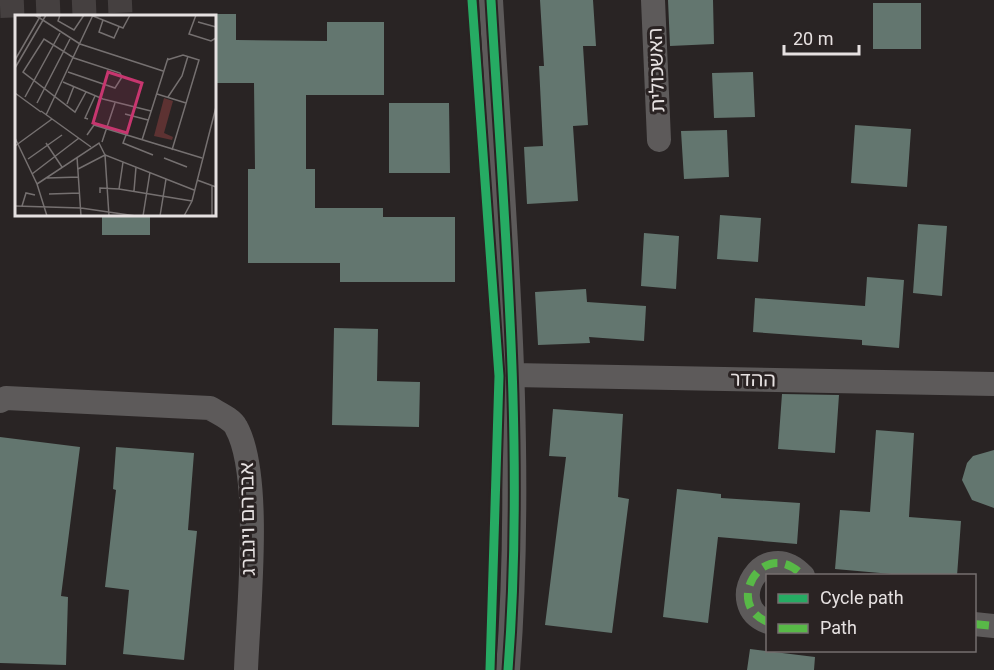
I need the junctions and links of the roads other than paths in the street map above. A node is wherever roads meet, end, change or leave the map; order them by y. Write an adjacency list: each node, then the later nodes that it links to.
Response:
1 (491, 0): 4 (street)
2 (653, 0): 3 (street, האשכולית)
3 (659, 140)
4 (513, 375): 5 (street, ההדר); 12 (street)
5 (994, 384)
6 (0, 401): 11 (street, אברהם וינברג)
7 (801, 574): 8 (street)
8 (766, 621)
9 (976, 624): 10 (street)
10 (994, 627)
11 (246, 670)
12 (508, 670)

